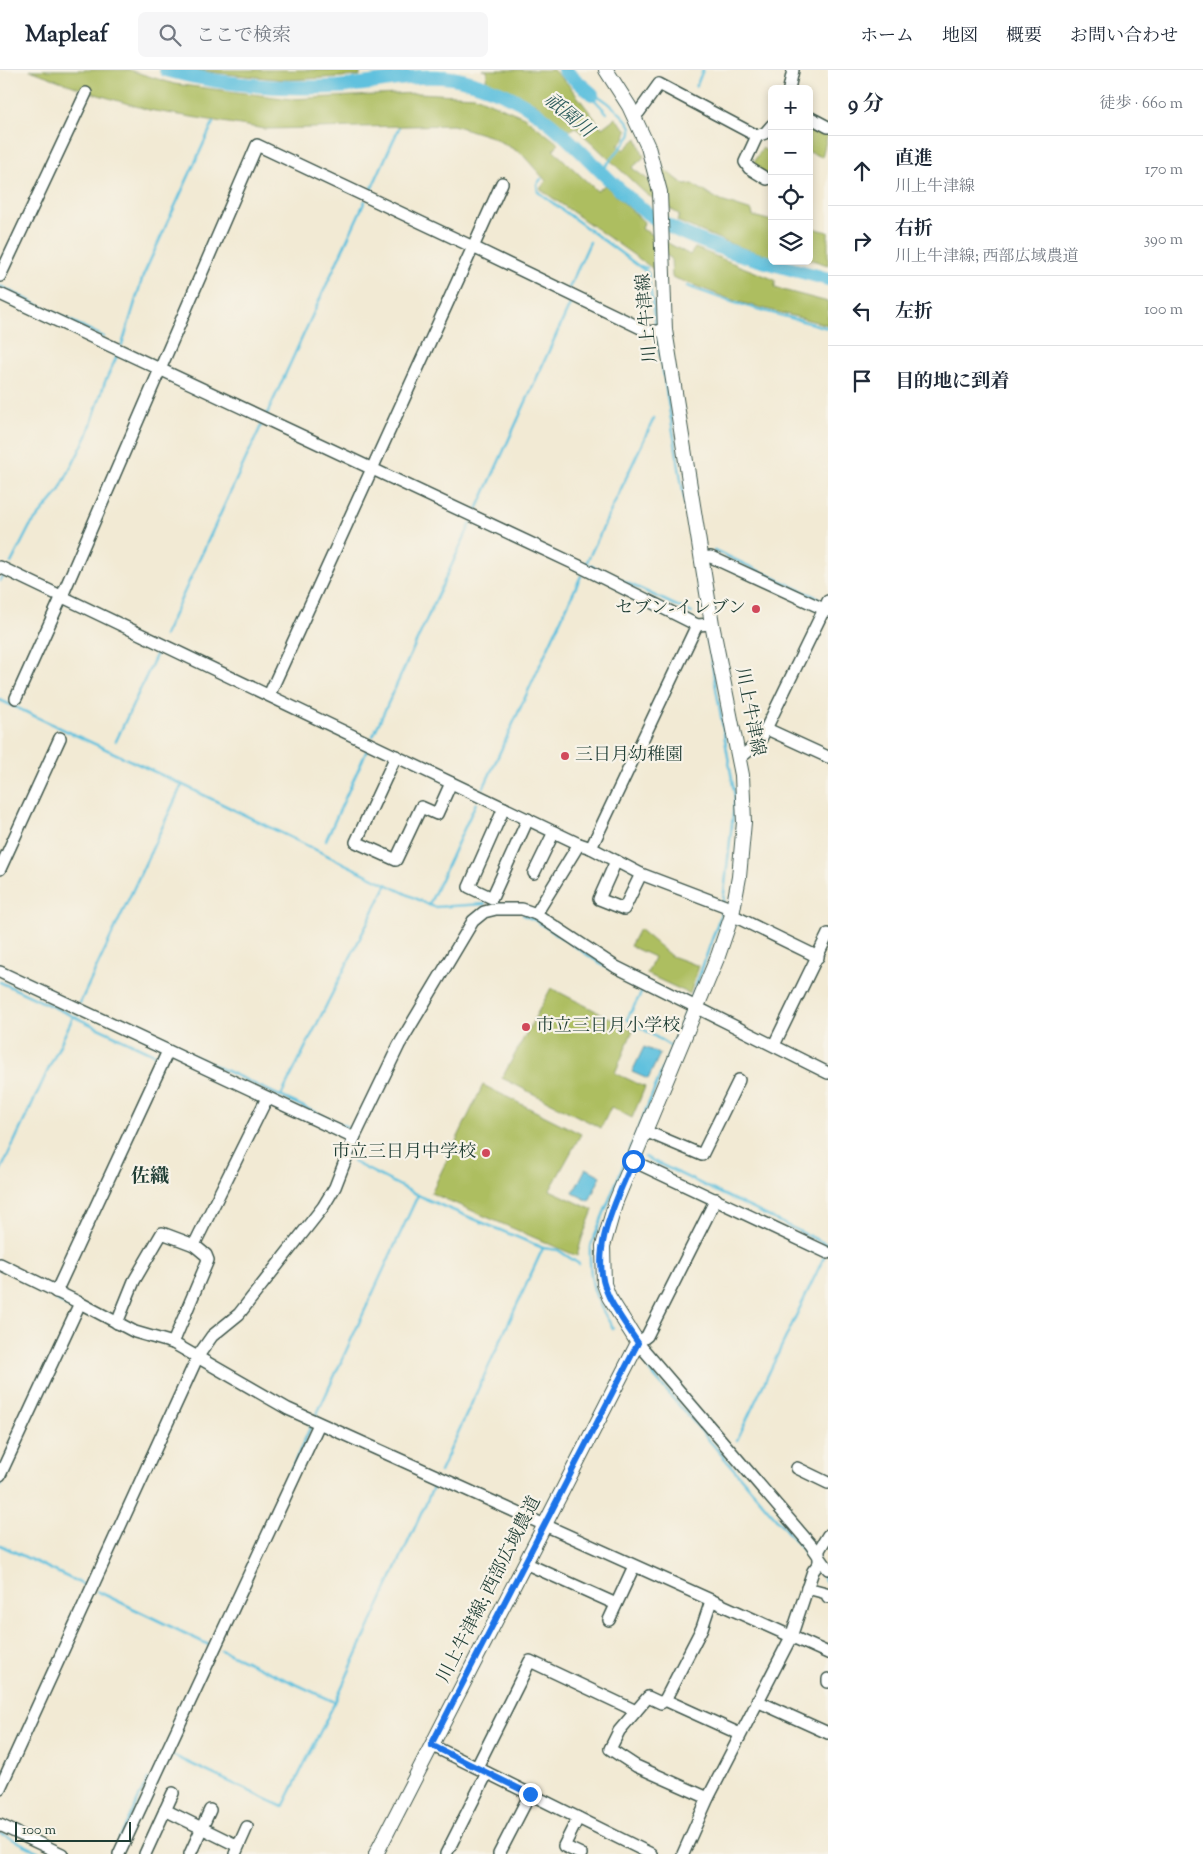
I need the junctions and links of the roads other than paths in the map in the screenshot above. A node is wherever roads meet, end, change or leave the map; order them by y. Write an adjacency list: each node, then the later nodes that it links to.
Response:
1 (606, 70): 5 (main road, 川上牛津線)
2 (793, 70): 3 (street)
3 (790, 85)
4 (86, 93): 13 (street)
5 (633, 115): 9 (street); 15 (main road, 川上牛津線)
6 (813, 119): 7 (street)
7 (828, 127)
8 (768, 129): 9 (street)
9 (757, 136): 10 (street)
10 (767, 180)
11 (502, 183): 12 (street)
12 (473, 246): 15 (street); 16 (street); 17 (street)
13 (0, 276)
14 (0, 294): 16 (street)
15 (665, 330): 18 (main road, 川上牛津線)
16 (162, 366): 17 (street); 20 (street)
17 (374, 465): 23 (street); 24 (street)
18 (701, 558): 21 (street); 22 (main road, 川上牛津線)
19 (0, 567): 20 (street)
20 (62, 596): 24 (street); 25 (street)
21 (827, 607): 26 (street)
22 (712, 624): 23 (street); 30 (main road, 川上牛津線)
23 (697, 625): 36 (street)
24 (269, 695): 28 (street)
25 (16, 698)
26 (767, 729): 29 (street); 30 (street)
27 (60, 738): 38 (street)
28 (396, 756): 31 (street); 31 (street)
29 (828, 757)
30 (739, 759): 41 (main road, 川上牛津線)
31 (451, 783): 32 (street)
32 (504, 808): 33 (street); 33 (street)
33 (528, 819): 34 (street)
34 (554, 832): 35 (street); 39 (street)
35 (579, 844): 36 (street); 42 (street)
36 (591, 848): 37 (street)
37 (616, 861): 40 (street); 40 (street)
38 (0, 869)
39 (534, 873)
40 (641, 874): 41 (street)
41 (726, 908): 44 (street); 46 (main road, 川上牛津線)
42 (536, 914): 46 (street); 53 (street)
43 (828, 934): 44 (street)
44 (818, 957): 47 (street)
45 (0, 972): 48 (street)
46 (692, 1004): 47 (street); 52 (main road, 川上牛津線)
47 (774, 1045): 49 (street)
48 (168, 1051): 51 (street); 59 (street)
49 (828, 1073)
50 (739, 1080): 52 (street)
51 (267, 1098): 53 (street); 56 (street)
52 (646, 1131): 54 (main road, 川上牛津線)
53 (354, 1138): 64 (street)
54 (633, 1161): 55 (street); 63 (main road, 川上牛津線)
55 (716, 1200): 57 (street); 63 (street)
56 (194, 1245): 61 (street); 62 (street)
57 (828, 1253)
58 (0, 1264): 59 (street)
59 (56, 1292): 60 (street)
60 (80, 1303): 61 (street); 67 (street)
61 (117, 1323): 62 (street)
62 (173, 1343): 64 (street)
63 (638, 1343): 69 (main road, 川上牛津線; 西部広域農道); 72 (street)
64 (198, 1356): 65 (street); 89 (street)
65 (319, 1424): 69 (street); 102 (street)
66 (797, 1468): 68 (street)
67 (0, 1475)
68 (828, 1483)
69 (544, 1525): 71 (main road, 川上牛津線; 西部広域農道); 73 (street)
70 (828, 1535): 72 (street)
71 (525, 1562): 77 (street); 86 (main road, 川上牛津線; 西部広域農道)
72 (820, 1565): 74 (street)
73 (634, 1566): 76 (street); 77 (street)
74 (807, 1588): 75 (street); 79 (street)
75 (828, 1597)
76 (711, 1601): 79 (street); 81 (street)
77 (616, 1604): 78 (street)
78 (609, 1620)
79 (791, 1637): 80 (street); 82 (street)
80 (828, 1653)
81 (665, 1700): 83 (street); 85 (street)
82 (757, 1701): 84 (street); 85 (street)
83 (636, 1711): 87 (street); 92 (street)
84 (828, 1733)
85 (740, 1734): 92 (street)
86 (431, 1745): 87 (street); 100 (main road, 川上牛津線; 西部広域農道)
87 (477, 1767): 88 (street)
88 (488, 1773): 91 (street); 105 (street)
89 (0, 1788)
90 (173, 1793): 93 (street)
91 (530, 1794): 95 (street); 106 (street)
92 (708, 1798): 109 (street)
93 (165, 1810): 98 (street); 103 (street)
94 (210, 1810): 98 (street)
95 (578, 1818): 107 (street); 108 (street)
96 (0, 1825): 101 (street)
97 (247, 1827): 99 (street)
98 (202, 1828): 99 (street); 104 (street)
99 (236, 1850)
100 (379, 1853)
101 (62, 1854)
102 (119, 1854)
103 (144, 1854)
104 (190, 1854)
105 (446, 1854)
106 (499, 1854)
107 (581, 1854)
108 (651, 1854)
109 (683, 1854)

